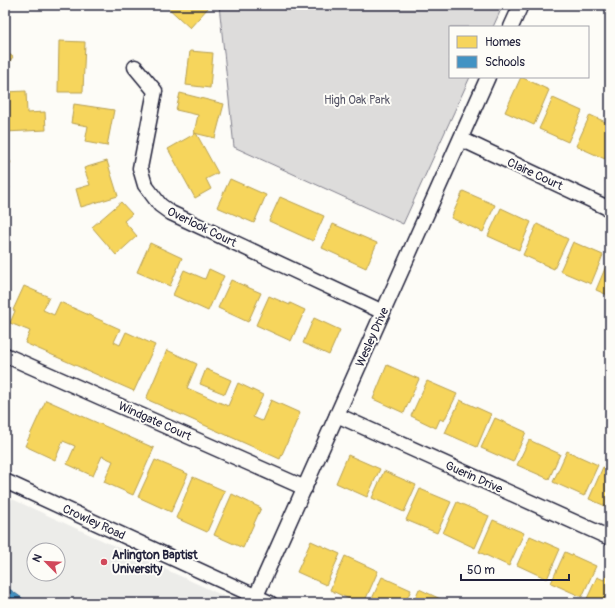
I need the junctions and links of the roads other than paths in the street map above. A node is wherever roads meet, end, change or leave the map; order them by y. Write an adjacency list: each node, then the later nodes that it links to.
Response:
1 (521, 5): 2 (street)
2 (511, 26)
3 (135, 67): 7 (street, Overlook Court)
4 (488, 78): 5 (street, Wesley Drive)
5 (461, 139): 6 (street, Claire Court); 7 (street, Wesley Drive)
6 (610, 209)
7 (383, 312): 9 (street, Wesley Drive)
8 (5, 355): 11 (street, Windgate Court)
9 (337, 415): 11 (street, Wesley Drive); 12 (street, Guerin Drive)
10 (5, 481): 13 (street, Crowley Road)
11 (305, 488): 13 (street, Wesley Drive)
12 (610, 538)
13 (256, 596): 14 (street, Crowley Road)
14 (270, 603)

